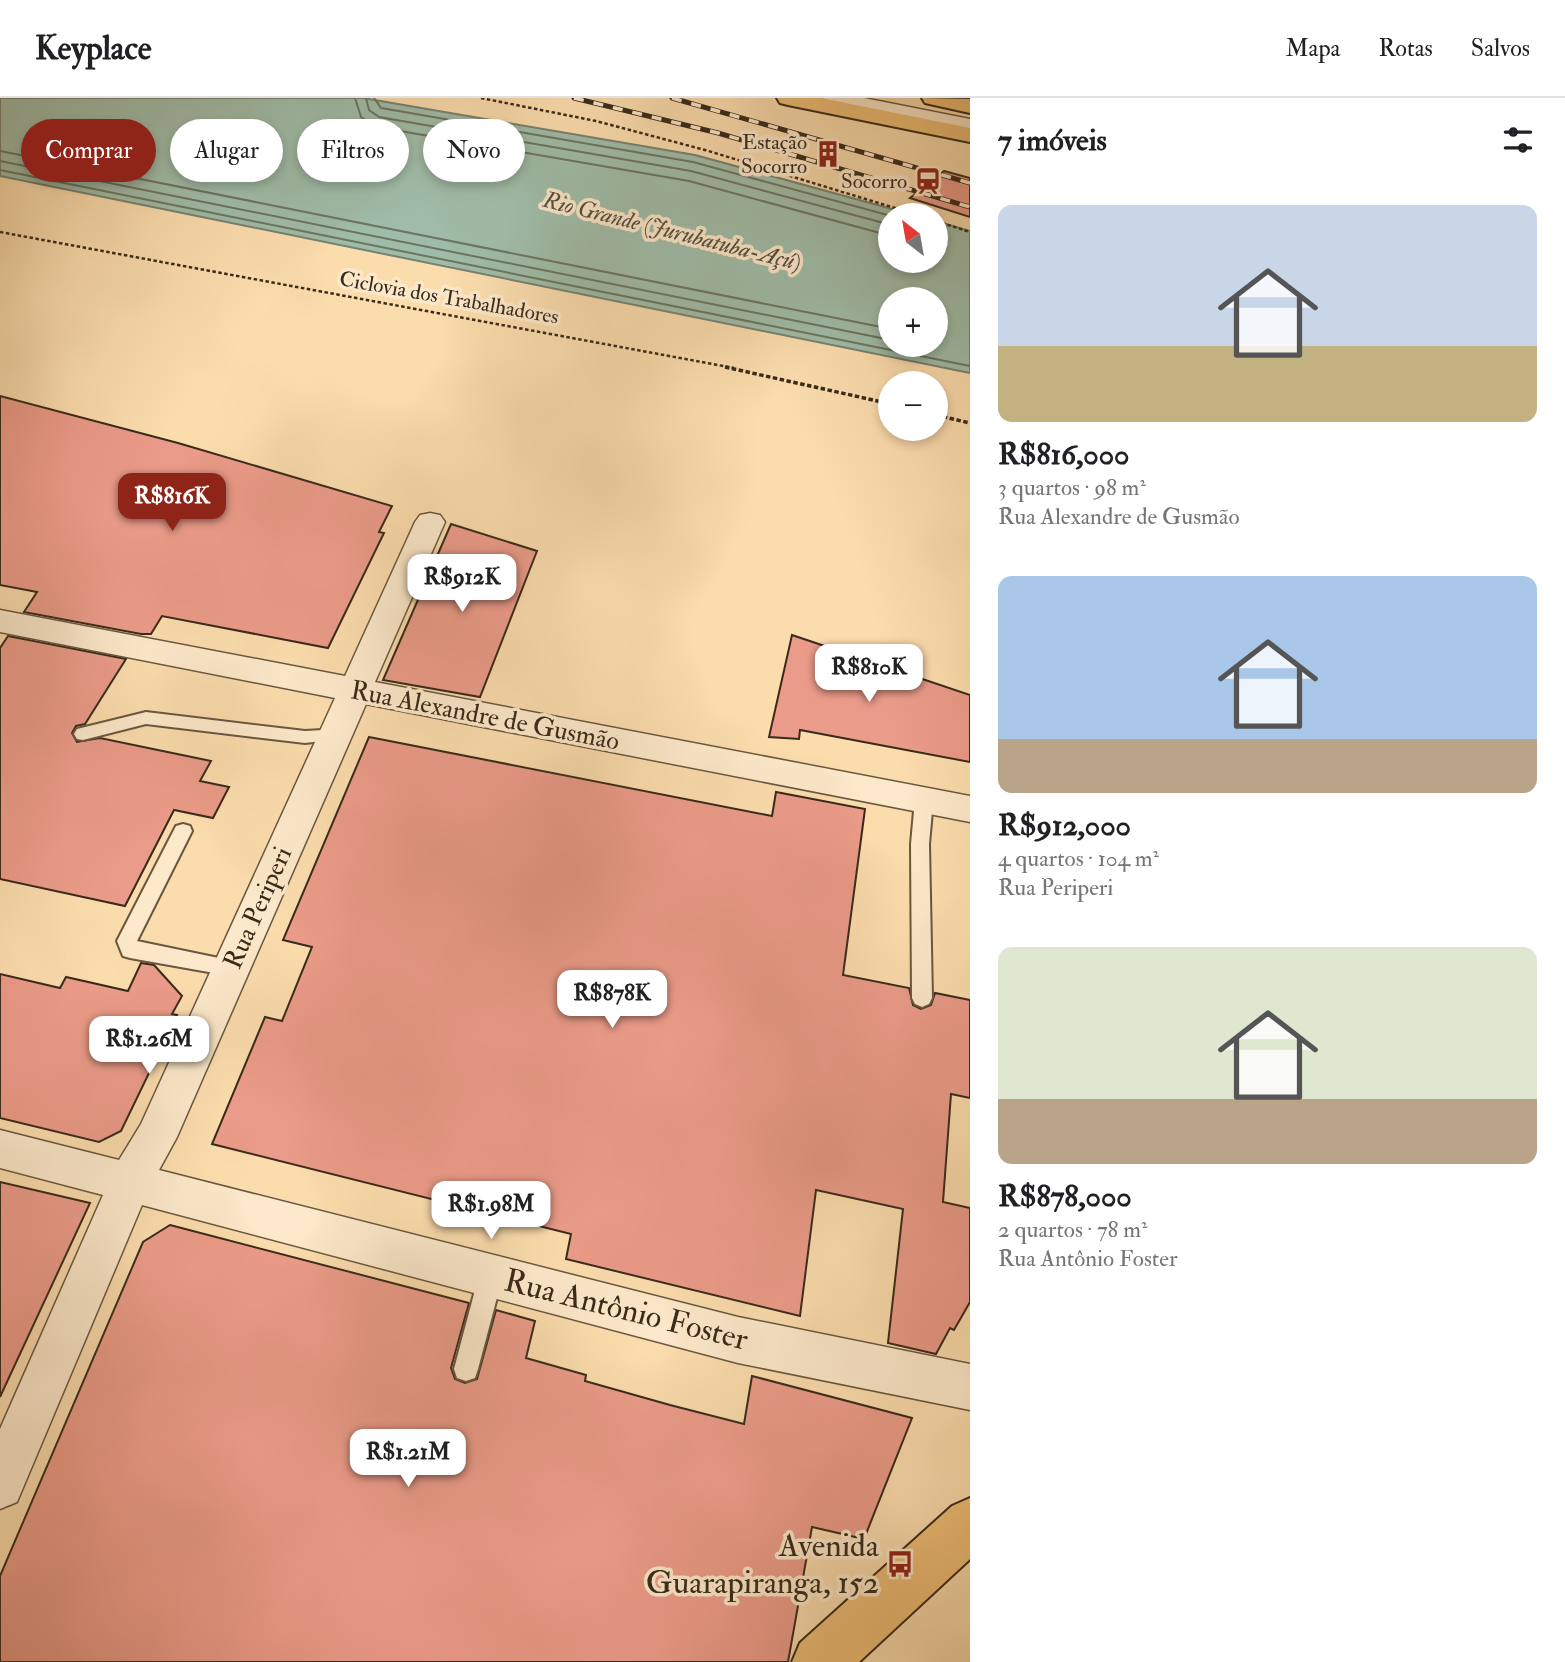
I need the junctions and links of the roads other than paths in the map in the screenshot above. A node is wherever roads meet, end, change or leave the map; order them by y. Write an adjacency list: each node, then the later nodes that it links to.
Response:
1 (788, 98): 6 (main road)
2 (833, 98): 5 (street)
3 (933, 98): 4 (main road)
4 (970, 106)
5 (970, 126)
6 (970, 135)
7 (430, 522): 9 (street, Rua Periperi)
8 (0, 621): 9 (street, Rua Alexandre de Gusmão)
9 (355, 691): 11 (street, Rua Periperi); 12 (street, Rua Alexandre de Gusmão)
10 (83, 734): 11 (lane)
11 (335, 734): 15 (street, Rua Periperi)
12 (924, 800): 13 (street, Rua Alexandre de Gusmão); 16 (lane)
13 (970, 809)
14 (183, 831): 15 (lane)
15 (231, 968): 18 (street, Rua Periperi)
16 (922, 998)
17 (0, 1149): 18 (street, Rua Antônio Foster)
18 (130, 1181): 19 (street, Rua Antônio Foster); 22 (street, Rua Periperi)
19 (491, 1275): 20 (lane); 21 (street, Rua Antônio Foster)
20 (466, 1369)
21 (970, 1387)
22 (0, 1485)
23 (970, 1524): 24 (main road)
24 (819, 1662)

